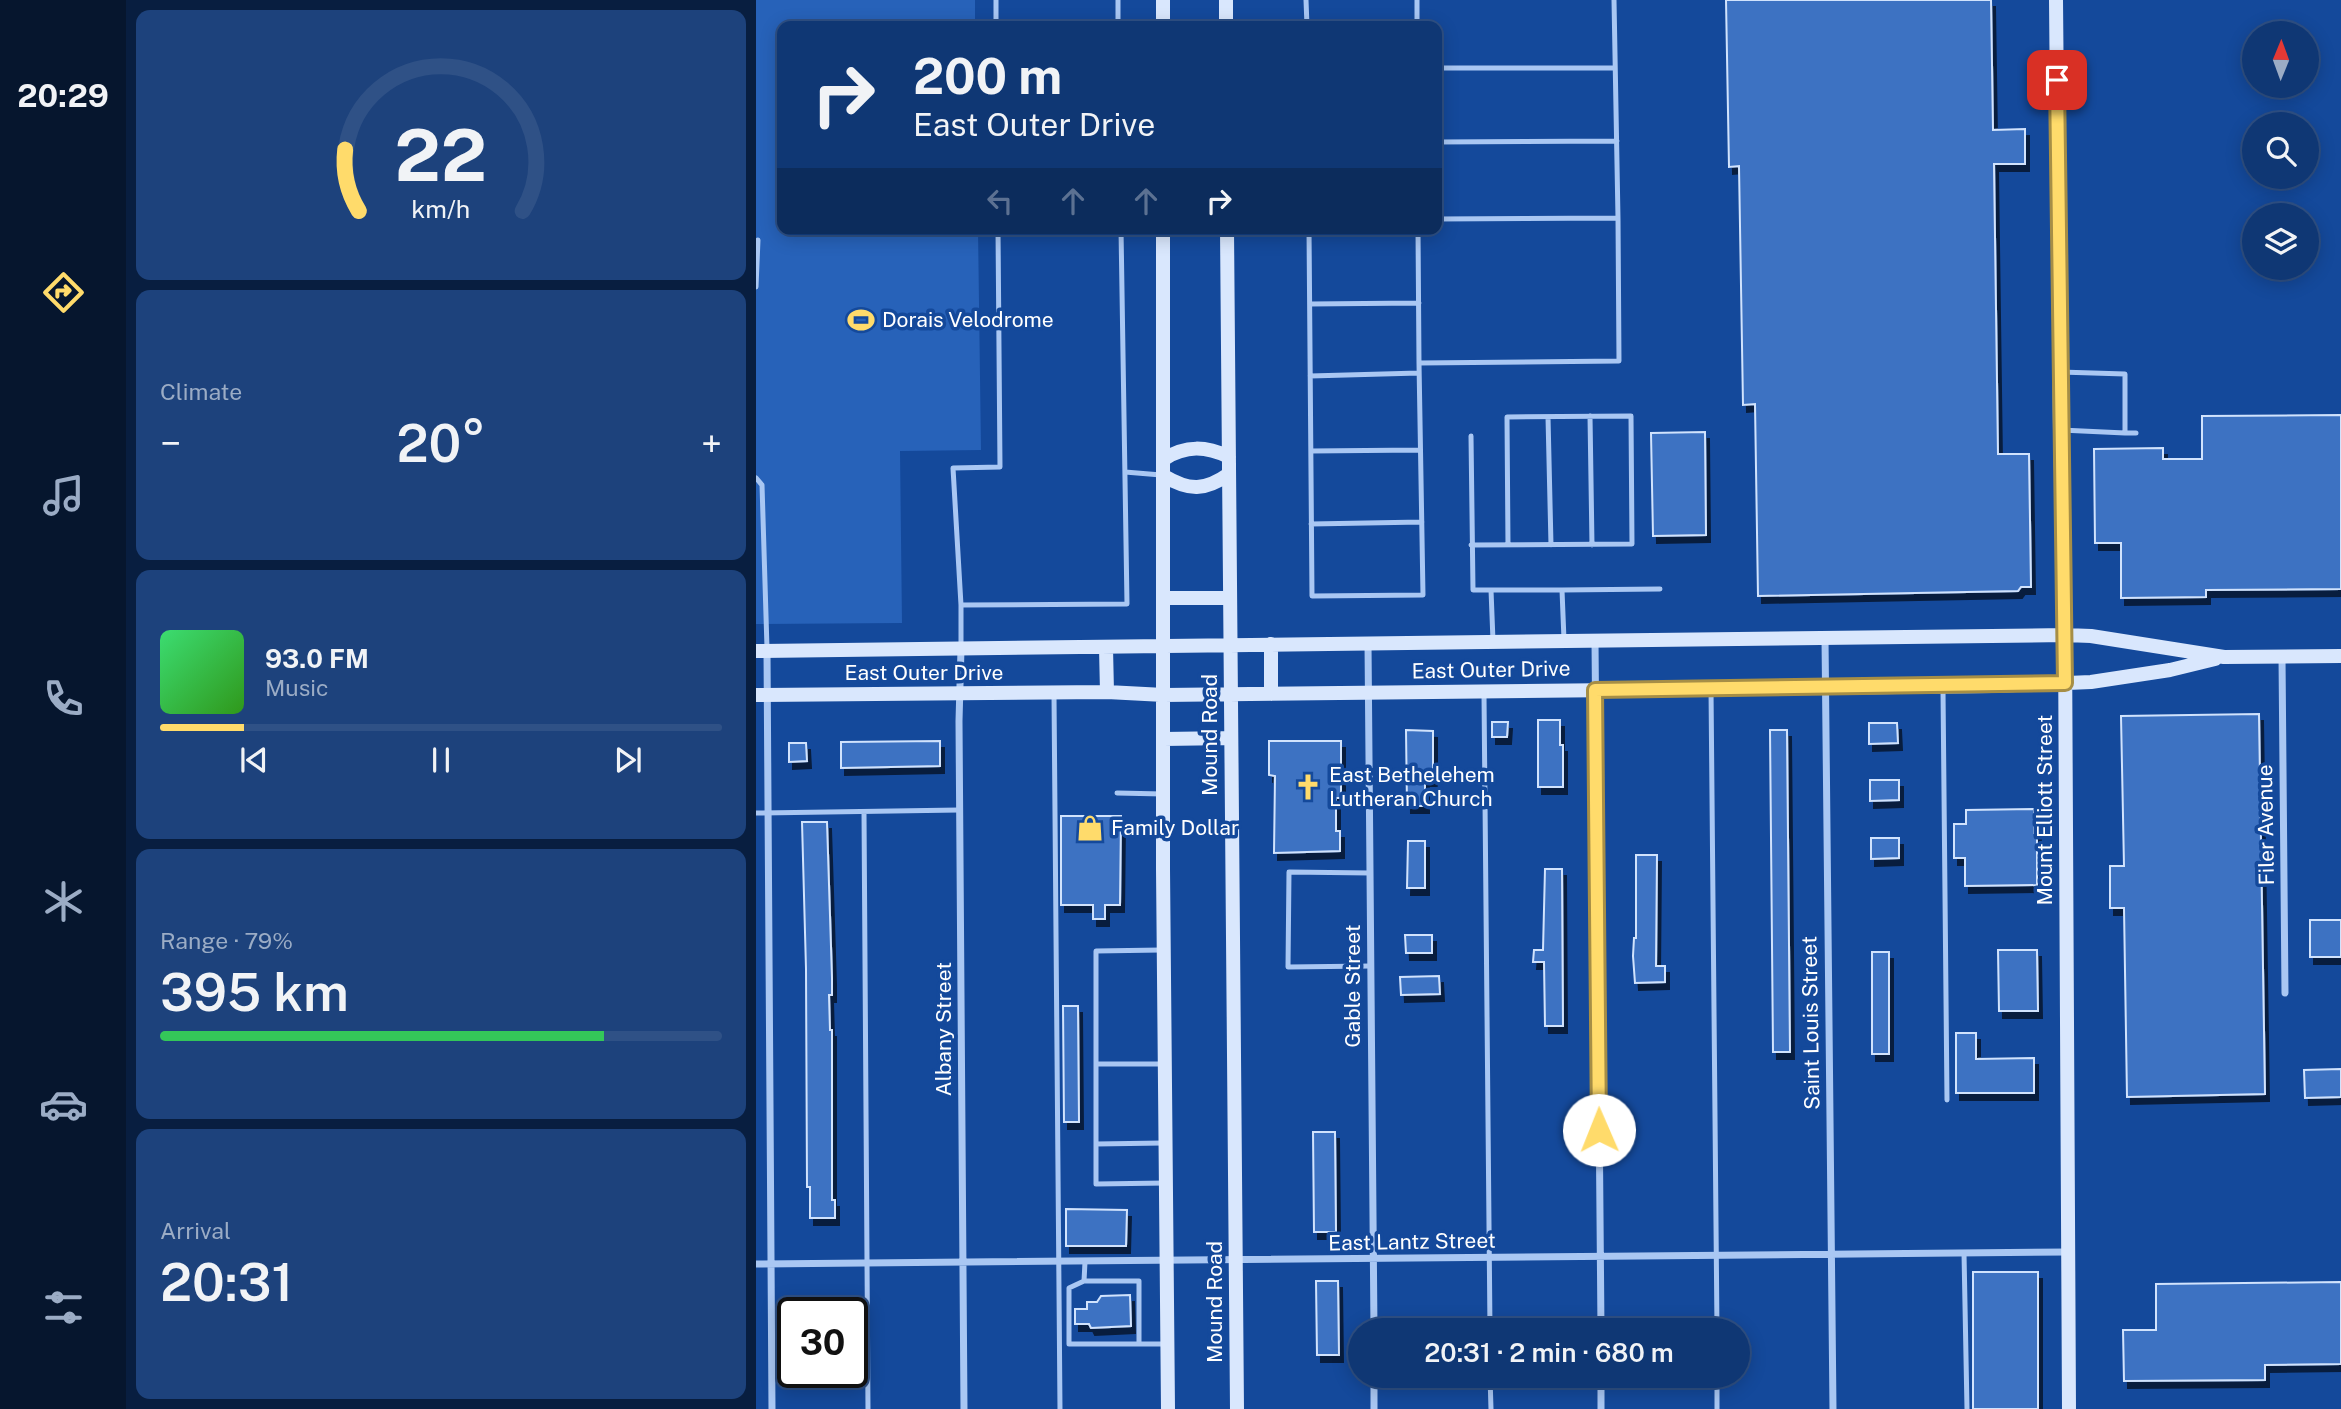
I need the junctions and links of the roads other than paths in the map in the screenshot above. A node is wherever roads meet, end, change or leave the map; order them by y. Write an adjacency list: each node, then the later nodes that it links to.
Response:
1 (996, 0): 9 (lane)
2 (1118, 0): 10 (lane)
3 (1163, 0): 11 (main road)
4 (1226, 0): 12 (main road)
5 (1306, 0): 13 (lane)
6 (1416, 0): 14 (lane)
7 (1614, 0): 16 (lane)
8 (2056, 0): 32 (main road, Mount Elliott Street)
9 (996, 21)
10 (1118, 21)
11 (1163, 21)
12 (1226, 21)
13 (1307, 21)
14 (1417, 21)
15 (1442, 68): 16 (lane)
16 (1615, 68): 17 (lane)
17 (1616, 141): 18 (lane); 19 (lane)
18 (1442, 142)
19 (1618, 218): 20 (lane); 31 (lane)
20 (1442, 219)
21 (998, 235): 62 (lane)
22 (1121, 235): 47 (lane)
23 (1163, 235): 46 (main road)
24 (1227, 235): 45 (main road, Mound Road)
25 (1309, 235): 30 (lane)
26 (1418, 235): 29 (lane)
27 (758, 240): 28 (lane)
28 (756, 287)
29 (1419, 303): 30 (lane); 31 (lane)
30 (1310, 304): 36 (lane)
31 (1419, 363): 33 (lane)
32 (2060, 372): 34 (lane); 39 (main road, Mount Elliott Street)
33 (1419, 373): 36 (lane); 43 (lane)
34 (2125, 374): 35 (lane); 40 (lane)
35 (2135, 374)
36 (1310, 376): 44 (lane)
37 (1590, 416): 38 (lane); 56 (lane); 56 (lane)
38 (1548, 417): 54 (lane); 55 (lane)
39 (2060, 430): 40 (lane); 63 (main road, Mount Elliott Street)
40 (2125, 433): 41 (lane)
41 (2136, 433)
42 (1471, 436): 53 (lane)
43 (1420, 450): 44 (lane); 51 (lane)
44 (1311, 451): 52 (lane)
45 (1229, 457): 46 (main road); 48 (main road, Mound Road)
46 (1164, 459): 49 (main road)
47 (1125, 472): 49 (lane); 62 (lane)
48 (1229, 474): 49 (main road); 61 (main road, Mound Road)
49 (1164, 476): 60 (main road)
50 (756, 478): 74 (lane)
51 (1422, 522): 52 (lane); 52 (lane)
52 (1311, 524)
53 (1471, 545): 54 (lane); 58 (lane)
54 (1508, 545): 55 (lane)
55 (1551, 545): 56 (lane)
56 (1592, 545)
57 (1660, 589): 59 (lane)
58 (1491, 590): 59 (lane); 67 (lane)
59 (1562, 590): 65 (lane)
60 (1165, 598): 61 (main road); 71 (main road)
61 (1230, 598): 69 (main road, Mound Road)
62 (961, 605): 73 (lane)
63 (2066, 635): 64 (main road, East Outer Drive); 76 (main road, East Outer Drive); 78 (main road, Mount Elliott Street)
64 (1825, 638): 66 (main road, East Outer Drive); 80 (street, Saint Louis Street)
65 (1564, 640): 66 (main road, East Outer Drive); 67 (main road, East Outer Drive)
66 (1595, 640): 82 (street)
67 (1493, 641): 68 (main road, East Outer Drive)
68 (1368, 643): 70 (main road, East Outer Drive); 86 (street, Gable Street)
69 (1230, 644): 70 (main road, East Outer Drive); 71 (main road, East Outer Drive); 88 (main road, Mound Road)
70 (1270, 644): 89 (main road)
71 (1165, 645): 72 (main road, East Outer Drive); 91 (main road)
72 (1106, 648): 73 (main road, East Outer Drive); 84 (main road)
73 (961, 649): 74 (main road, East Outer Drive); 87 (street, Albany Street)
74 (762, 651): 90 (street)
75 (2341, 656): 77 (main road, East Outer Drive)
76 (2224, 657): 77 (main road, East Outer Drive); 78 (main road, East Outer Drive)
77 (2282, 657): 105 (street, Filer Avenue)
78 (2065, 683): 79 (main road, East Outer Drive); 112 (main road, Mount Elliott Street)
79 (1943, 687): 80 (main road, East Outer Drive); 108 (lane)
80 (1826, 688): 81 (main road, East Outer Drive); 114 (street, Saint Louis Street)
81 (1711, 689): 82 (main road, East Outer Drive); 115 (lane)
82 (1595, 690): 83 (main road, East Outer Drive); 116 (street)
83 (1484, 691): 86 (main road, East Outer Drive); 117 (lane)
84 (1107, 692): 85 (main road, East Outer Drive); 91 (main road, East Outer Drive)
85 (1054, 693): 87 (main road, East Outer Drive); 94 (lane)
86 (1368, 693): 89 (main road, East Outer Drive); 102 (street, Gable Street)
87 (961, 694): 90 (main road, East Outer Drive); 98 (street, Albany Street)
88 (1230, 694): 89 (main road, East Outer Drive); 91 (main road, East Outer Drive); 92 (main road, Mound Road)
89 (1271, 694)
90 (762, 695): 101 (street)
91 (1164, 695): 93 (main road)
92 (1230, 738): 93 (main road); 119 (main road, Mound Road)
93 (1164, 739): 97 (main road)
94 (1054, 793): 95 (lane); 120 (lane)
95 (1062, 793)
96 (1117, 793): 97 (lane)
97 (1164, 794): 103 (main road)
98 (960, 810): 99 (lane); 123 (street, Albany Street)
99 (864, 812): 101 (lane); 126 (lane)
100 (756, 813): 101 (lane)
101 (768, 813): 125 (street)
102 (1370, 873): 104 (street, Gable Street); 104 (lane)
103 (1164, 950): 106 (lane); 107 (main road)
104 (1371, 966): 118 (street, Gable Street)
105 (2285, 993)
106 (1097, 1064): 107 (lane); 110 (lane)
107 (1165, 1064): 109 (main road)
108 (1947, 1100)
109 (1166, 1143): 110 (lane); 111 (main road)
110 (1096, 1144): 111 (lane)
111 (1166, 1183): 122 (main road)
112 (2067, 1252): 113 (street, East Lantz Street); 150 (main road, Mount Elliott Street)
113 (1964, 1253): 114 (street, East Lantz Street); 149 (lane)
114 (1831, 1254): 115 (street, East Lantz Street); 148 (street, Saint Louis Street)
115 (1717, 1256): 116 (street, East Lantz Street); 131 (lane)
116 (1600, 1257): 117 (street, East Lantz Street); 130 (street)
117 (1490, 1258): 118 (street, East Lantz Street); 129 (lane)
118 (1373, 1259): 119 (street, East Lantz Street); 128 (street, Gable Street)
119 (1236, 1261): 122 (street, East Lantz Street); 143 (main road, Mound Road)
120 (1057, 1262): 121 (street, East Lantz Street); 123 (street, East Lantz Street); 141 (lane)
121 (1085, 1262): 122 (street, East Lantz Street); 127 (lane)
122 (1167, 1262): 132 (main road)
123 (963, 1263): 126 (street, East Lantz Street); 140 (street, Albany Street)
124 (756, 1264): 125 (street, East Lantz Street)
125 (771, 1264): 126 (street, East Lantz Street); 138 (street)
126 (866, 1264): 139 (lane)
127 (1084, 1281): 133 (lane); 133 (lane)
128 (1374, 1318)
129 (1490, 1318)
130 (1601, 1318)
131 (1717, 1318)
132 (1167, 1343): 133 (lane); 142 (main road)
133 (1139, 1344)
134 (1374, 1388): 144 (street)
135 (1490, 1388): 145 (lane)
136 (1601, 1388): 146 (street)
137 (1717, 1388): 147 (lane)
138 (772, 1409)
139 (868, 1409)
140 (964, 1409)
141 (1060, 1409)
142 (1168, 1409)
143 (1237, 1409)
144 (1374, 1409)
145 (1491, 1409)
146 (1601, 1409)
147 (1717, 1409)
148 (1833, 1409)
149 (1967, 1409)
150 (2069, 1409)

